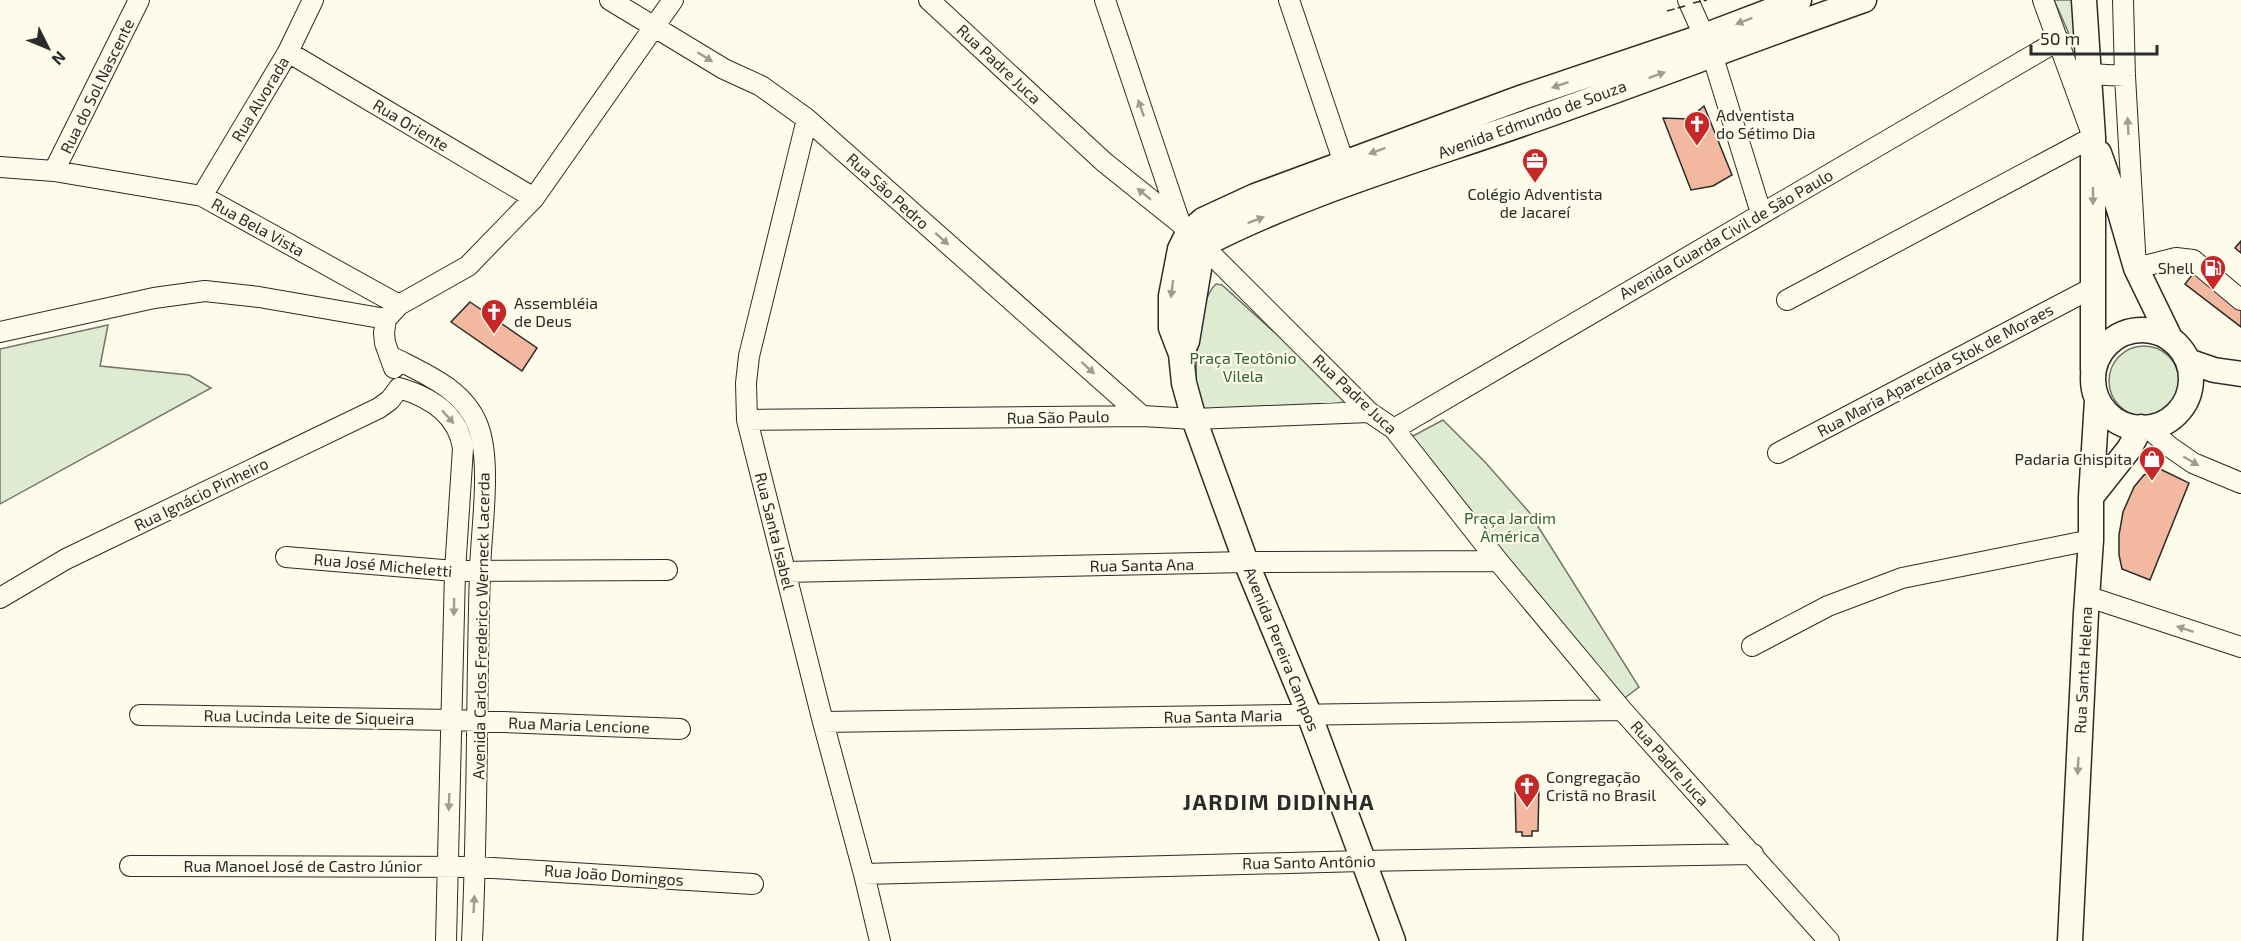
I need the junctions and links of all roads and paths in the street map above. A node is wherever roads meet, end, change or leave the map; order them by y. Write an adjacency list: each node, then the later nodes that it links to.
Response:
1 (139, 0): 24 (street, Rua do Sol Nascente)
2 (313, 0): 17 (street, Rua Alvorada)
3 (610, 0): 14 (street, Rua São Pedro)
4 (673, 0): 14 (street)
5 (929, 0): 28 (street, Rua Padre Juca, one-way to 5)
6 (1105, 0): 28 (street, one-way to 6)
7 (1289, 0): 22 (street)
8 (1688, 0): 16 (street)
9 (1799, 0): 16 (main road, Avenida Edmundo de Souza, one-way to 16)
10 (1864, 0): 16 (main road, Avenida Edmundo de Souza)
11 (2043, 0): 15 (street)
12 (2084, 0): 18 (main road)
13 (2123, 0): 19 (street)
14 (656, 26): 20 (street, Rua São Pedro, one-way to 20); 26 (street)
15 (2059, 40): 21 (street); 27 (street, Avenida Guarda Civil de São Paulo)
16 (1708, 45): 22 (main road, Avenida Edmundo de Souza, one-way to 22); 27 (street); 28 (main road, Avenida Edmundo de Souza, one-way to 16)
17 (288, 52): 25 (street, Rua Alvorada); 26 (street, Rua Oriente)
18 (2090, 74): 19 (street); 21 (main road)
19 (2125, 76): 29 (street, one-way to 19)
20 (807, 119): 43 (street, Rua São Pedro, one-way to 43); 45 (street, Rua Santa Isabel)
21 (2093, 137): 29 (main road); 30 (main road, one-way to 30); 31 (street)
22 (1344, 163): 28 (main road, Avenida Edmundo de Souza)
23 (0, 167): 24 (street, Rua Bela Vista)
24 (54, 171): 25 (street, Rua Bela Vista)
25 (202, 196): 33 (street, Rua Bela Vista)
26 (534, 198): 33 (street)
27 (1761, 213): 47 (street, Avenida Guarda Civil de São Paulo)
28 (1191, 234): 42 (street, Rua Padre Juca); 44 (main road, Avenida Pereira Campos)
29 (2136, 268): 32 (street); 35 (main road)
30 (2092, 288): 38 (main road); 48 (street, Rua Maria Aparecida Stok de Moraes)
31 (1787, 300)
32 (2241, 300)
33 (392, 312): 34 (street); 36 (street)
34 (0, 332)
35 (2170, 338): 37 (main road); 38 (main road)
36 (392, 357): 40 (street); 57 (street, Avenida Carlos Frederico Werneck Lacerda)
37 (2188, 361): 39 (main road); 46 (main road)
38 (2093, 370): 41 (main road)
39 (2241, 374)
40 (399, 388): 56 (street, Avenida Carlos Frederico Werneck Lacerda, one-way to 56); 60 (street, Rua Ignácio Pinheiro)
41 (2097, 400): 46 (main road); 50 (main road, Rua Santa Helena)
42 (1369, 412): 44 (street, Rua São Paulo); 47 (street, Rua Padre Juca)
43 (1142, 416): 44 (street, Rua São Paulo); 45 (street, Rua São Paulo)
44 (1194, 419): 54 (main road, Avenida Pereira Campos)
45 (747, 420): 58 (street, Rua Santa Isabel)
46 (2145, 428): 49 (street, one-way to 49); 50 (main road)
47 (1394, 429): 53 (street, Rua Padre Juca)
48 (1778, 453)
49 (2241, 483)
50 (2091, 497): 51 (main road, Rua Santa Helena)
51 (2091, 540): 59 (main road, Rua Santa Helena); 61 (street)
52 (286, 557): 56 (street, Rua José Micheletti)
53 (1498, 561): 54 (street, Rua Santa Ana); 63 (street, Rua Padre Juca)
54 (1246, 562): 58 (street, Rua Santa Ana); 64 (main road, Avenida Pereira Campos)
55 (667, 570): 57 (street, Rua José Micheletti)
56 (455, 571): 57 (street, Rua José Micheletti); 66 (street, Avenida Carlos Frederico Werneck Lacerda, one-way to 66)
57 (480, 572): 67 (street, Avenida Carlos Frederico Werneck Lacerda)
58 (785, 572): 68 (street, Rua Santa Isabel)
59 (2086, 596): 62 (street, one-way to 59); 82 (main road, Rua Santa Helena, one-way to 82)
60 (0, 598)
61 (1752, 646)
62 (2241, 647)
63 (1623, 710): 64 (street, Rua Santa Maria); 70 (street, Rua Padre Juca)
64 (1309, 714): 68 (street, Rua Santa Maria); 71 (main road, Avenida Pereira Campos)
65 (140, 715): 66 (street, Rua Lucinda Leite de Siqueira)
66 (452, 720): 67 (street, Rua Lucinda Leite de Siqueira); 73 (street, Avenida Carlos Frederico Werneck Lacerda, one-way to 73)
67 (478, 721): 69 (street, Rua Maria Lencione); 74 (street, Avenida Carlos Frederico Werneck Lacerda)
68 (823, 722): 75 (street, Rua Santa Isabel)
69 (681, 729)
70 (1753, 854): 71 (street, Rua Santo Antônio); 81 (street, Rua Padre Juca)
71 (1362, 861): 75 (street, Rua Santo Antônio); 80 (main road, Avenida Pereira Campos)
72 (130, 866): 73 (street, Rua Manoel José de Castro Júnior)
73 (447, 867): 74 (street, Rua Manoel José de Castro Júnior); 77 (street, Avenida Carlos Frederico Werneck Lacerda)
74 (476, 867): 76 (street, Rua João Domingos); 78 (street, Avenida Carlos Frederico Werneck Lacerda, one-way to 74)
75 (864, 874): 79 (street, Rua Santa Isabel)
76 (753, 884)
77 (446, 941)
78 (472, 941)
79 (880, 941)
80 (1393, 941)
81 (1829, 941)
82 (2070, 941)

